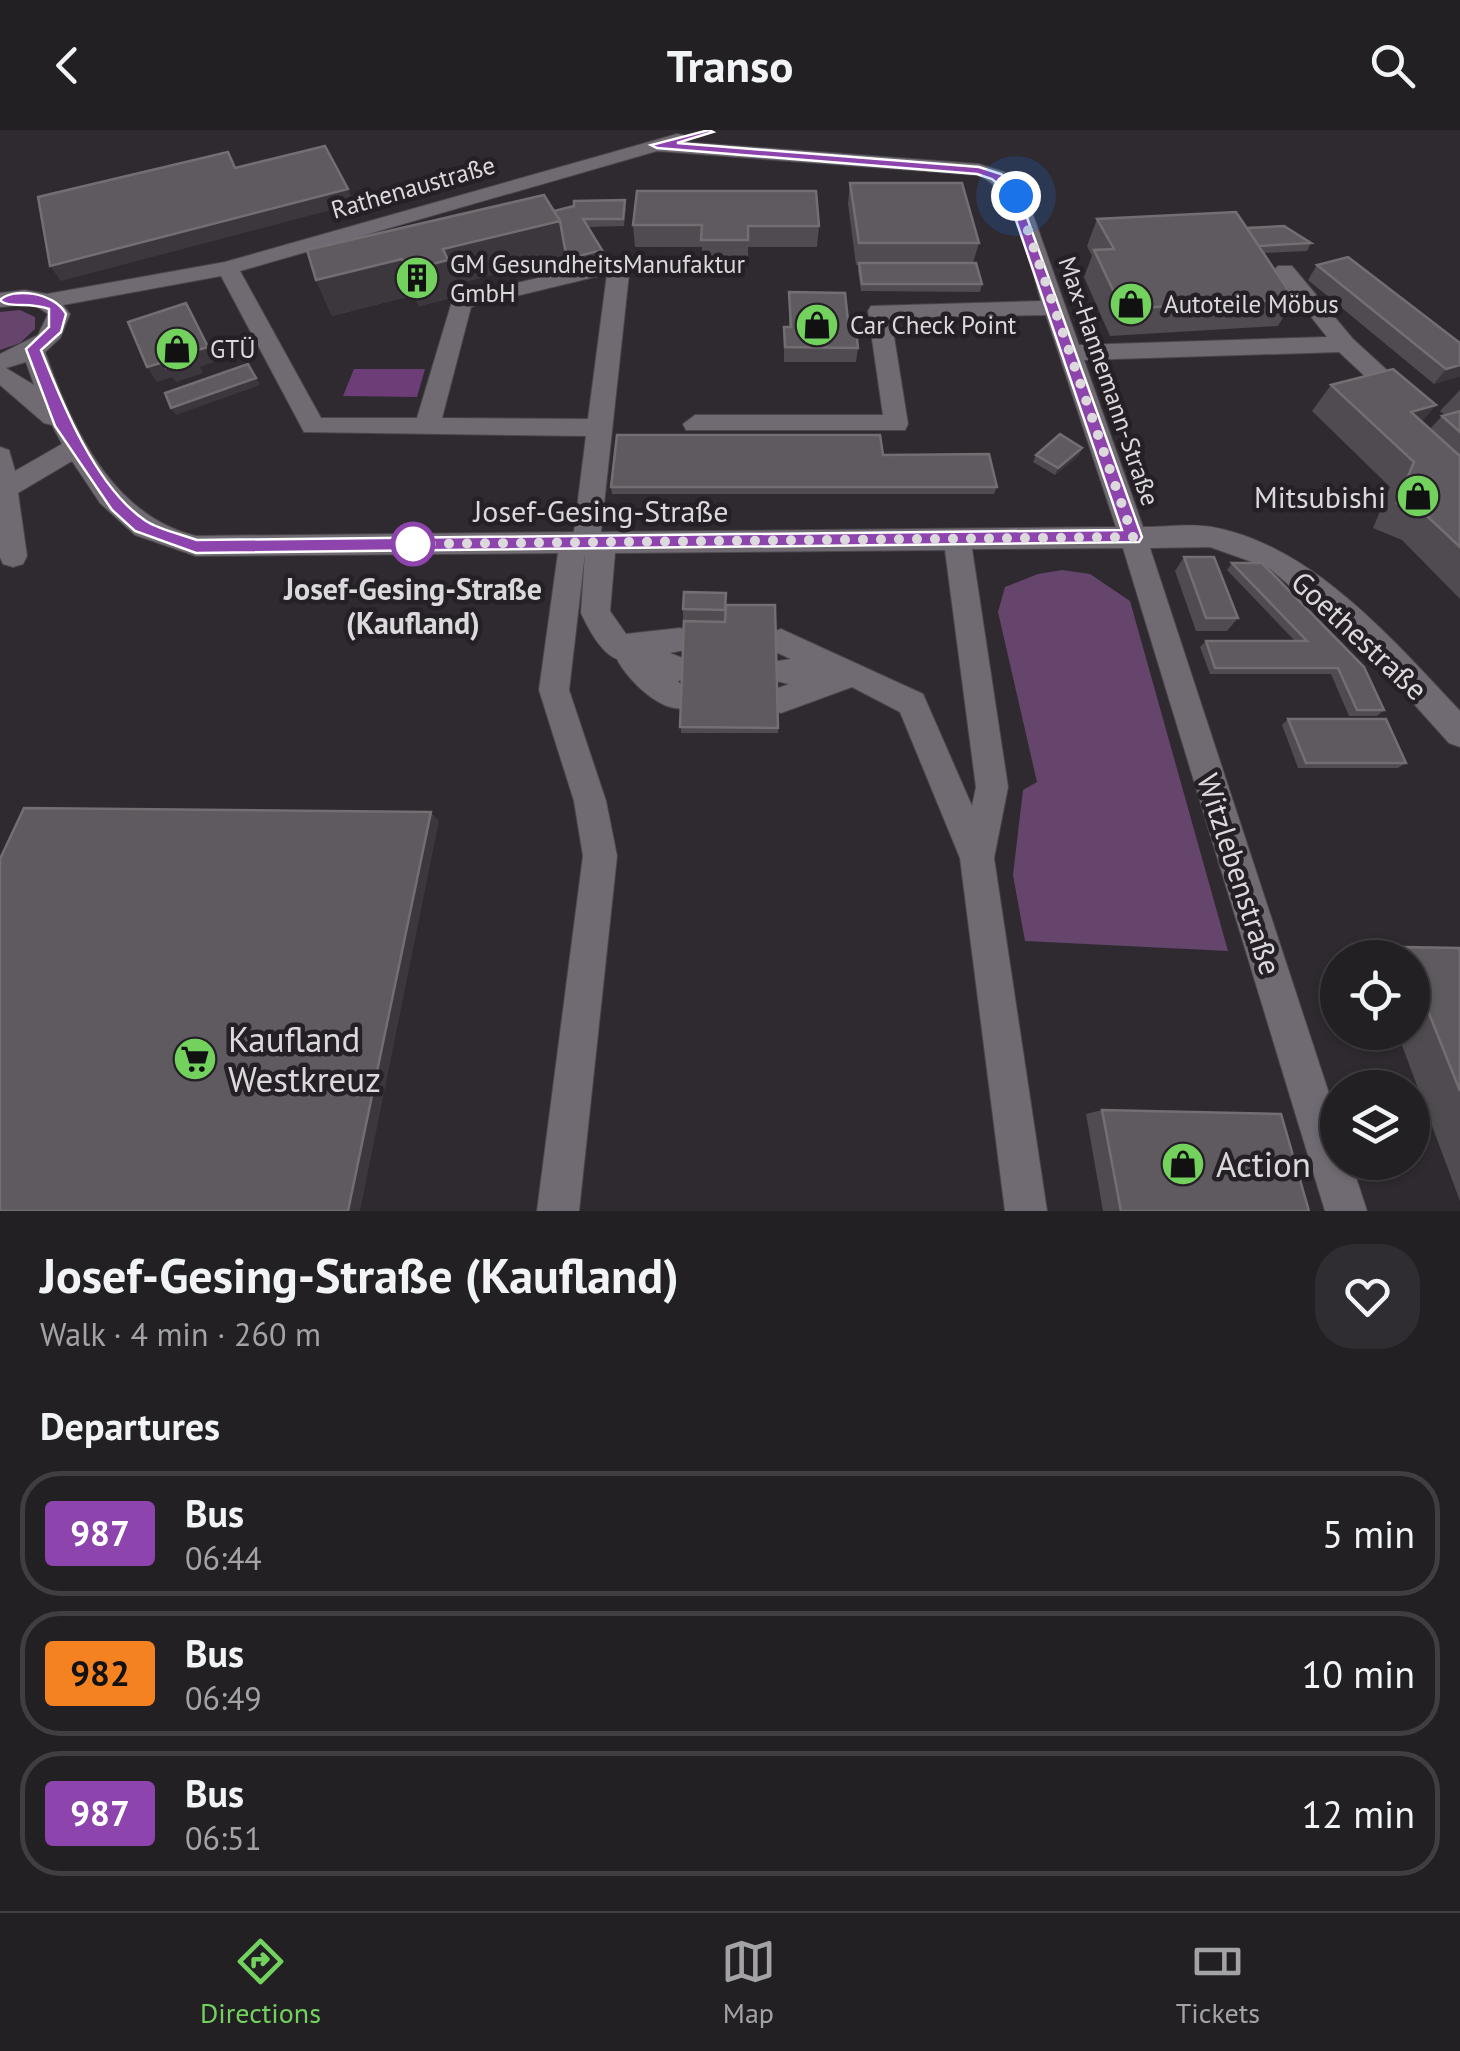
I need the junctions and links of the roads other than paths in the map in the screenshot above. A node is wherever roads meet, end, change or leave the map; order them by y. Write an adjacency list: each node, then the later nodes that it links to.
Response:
1 (620, 130): 4 (street)
2 (709, 130): 3 (street, Rathenaustraße)
3 (657, 145): 4 (street, Rathenaustraße); 10 (street, Max-Hannemann-Straße)
4 (626, 154): 5 (street, Rathenaustraße)
5 (228, 268): 7 (street, Rathenaustraße); 19 (street)
6 (1285, 270): 12 (street)
7 (190, 277): 9 (street, Rathenaustraße); 11 (street, Rathenaustraße)
8 (6, 295): 9 (street, Rathenaustraße)
9 (46, 301): 11 (street)
10 (1054, 308): 14 (street, Max-Hannemann-Straße); 18 (street)
11 (58, 324): 13 (street)
12 (1344, 344): 14 (street); 17 (street)
13 (33, 349): 15 (street); 21 (street, Josef-Gesing-Straße)
14 (1070, 353): 24 (street, Max-Hannemann-Straße)
15 (0, 362)
16 (0, 374): 21 (street, Josef-Gesing-Straße)
17 (1420, 414)
18 (695, 424)
19 (426, 427): 20 (street); 20 (street)
20 (600, 428): 26 (street)
21 (70, 436): 23 (street); 26 (street, Josef-Gesing-Straße)
22 (0, 456): 23 (street)
23 (6, 488): 27 (street)
24 (1133, 537): 25 (street, Josef-Gesing-Straße); 30 (street, Goethestraße); 34 (street, Witzlebenstraße)
25 (958, 540): 26 (street, Josef-Gesing-Straße); 31 (street)
26 (587, 542): 28 (street); 32 (street)
27 (13, 556)
28 (619, 647): 28 (street)
29 (781, 671): 31 (street)
30 (1460, 733)
31 (977, 858): 33 (street)
32 (558, 1211)
33 (1026, 1211)
34 (1346, 1211)

